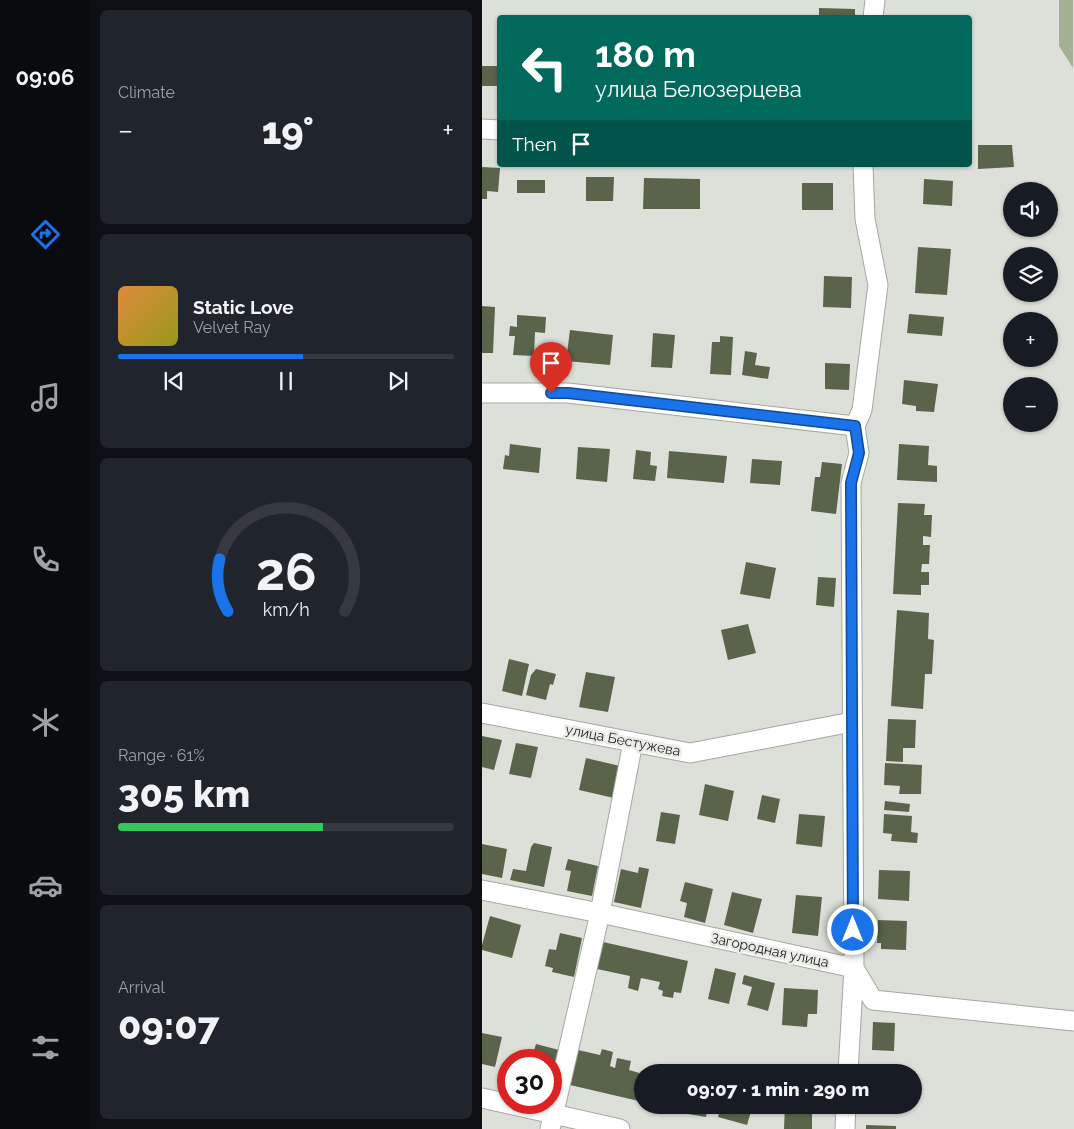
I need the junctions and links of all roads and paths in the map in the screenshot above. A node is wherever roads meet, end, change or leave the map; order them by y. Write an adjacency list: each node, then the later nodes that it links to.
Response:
1 (874, 0): 2 (street)
2 (874, 15)
3 (482, 129): 4 (street)
4 (497, 130)
5 (863, 167): 7 (street)
6 (482, 393): 7 (street)
7 (855, 426): 9 (street)
8 (482, 713): 10 (street, улица Бестужева)
9 (852, 722): 10 (street, улица Бестужева); 13 (street)
10 (633, 742): 12 (street)
11 (482, 890): 12 (street, Загородная улица)
12 (600, 913): 13 (street, Загородная улица); 18 (street)
13 (854, 968): 14 (street); 15 (street)
14 (1074, 1021)
15 (848, 1064)
16 (482, 1098): 18 (street)
17 (846, 1114): 20 (street)
18 (552, 1121): 19 (street)
19 (620, 1129)
20 (845, 1129)

